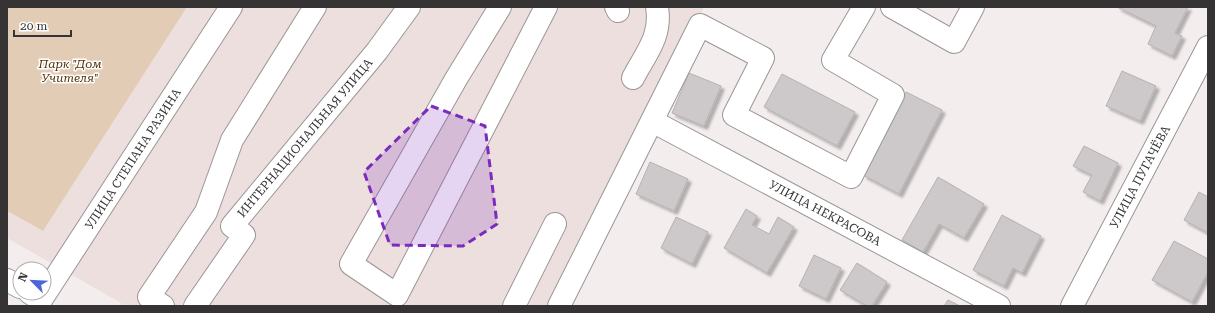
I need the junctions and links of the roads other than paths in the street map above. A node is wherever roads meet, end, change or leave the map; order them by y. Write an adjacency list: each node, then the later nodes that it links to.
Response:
1 (231, 7): 14 (street, УЛИЦА СТЕПАНА РАЗИНА)
2 (315, 7): 15 (street)
3 (409, 7): 16 (street, ИНТЕРНАЦИОНАЛЬНАЯ УЛИЦА)
4 (500, 7): 5 (street)
5 (546, 7)
6 (657, 7): 11 (street)
7 (864, 7): 12 (street)
8 (892, 7): 9 (street)
9 (973, 7)
10 (1208, 47): 20 (street, УЛИЦА ПУГАЧЁВА)
11 (633, 78)
12 (652, 121): 18 (street); 19 (street, УЛИЦА НЕКРАСОВА)
13 (555, 224): 17 (street)
14 (52, 283)
15 (163, 306)
16 (195, 306)
17 (514, 306)
18 (559, 306)
19 (999, 306)
20 (1072, 306)

